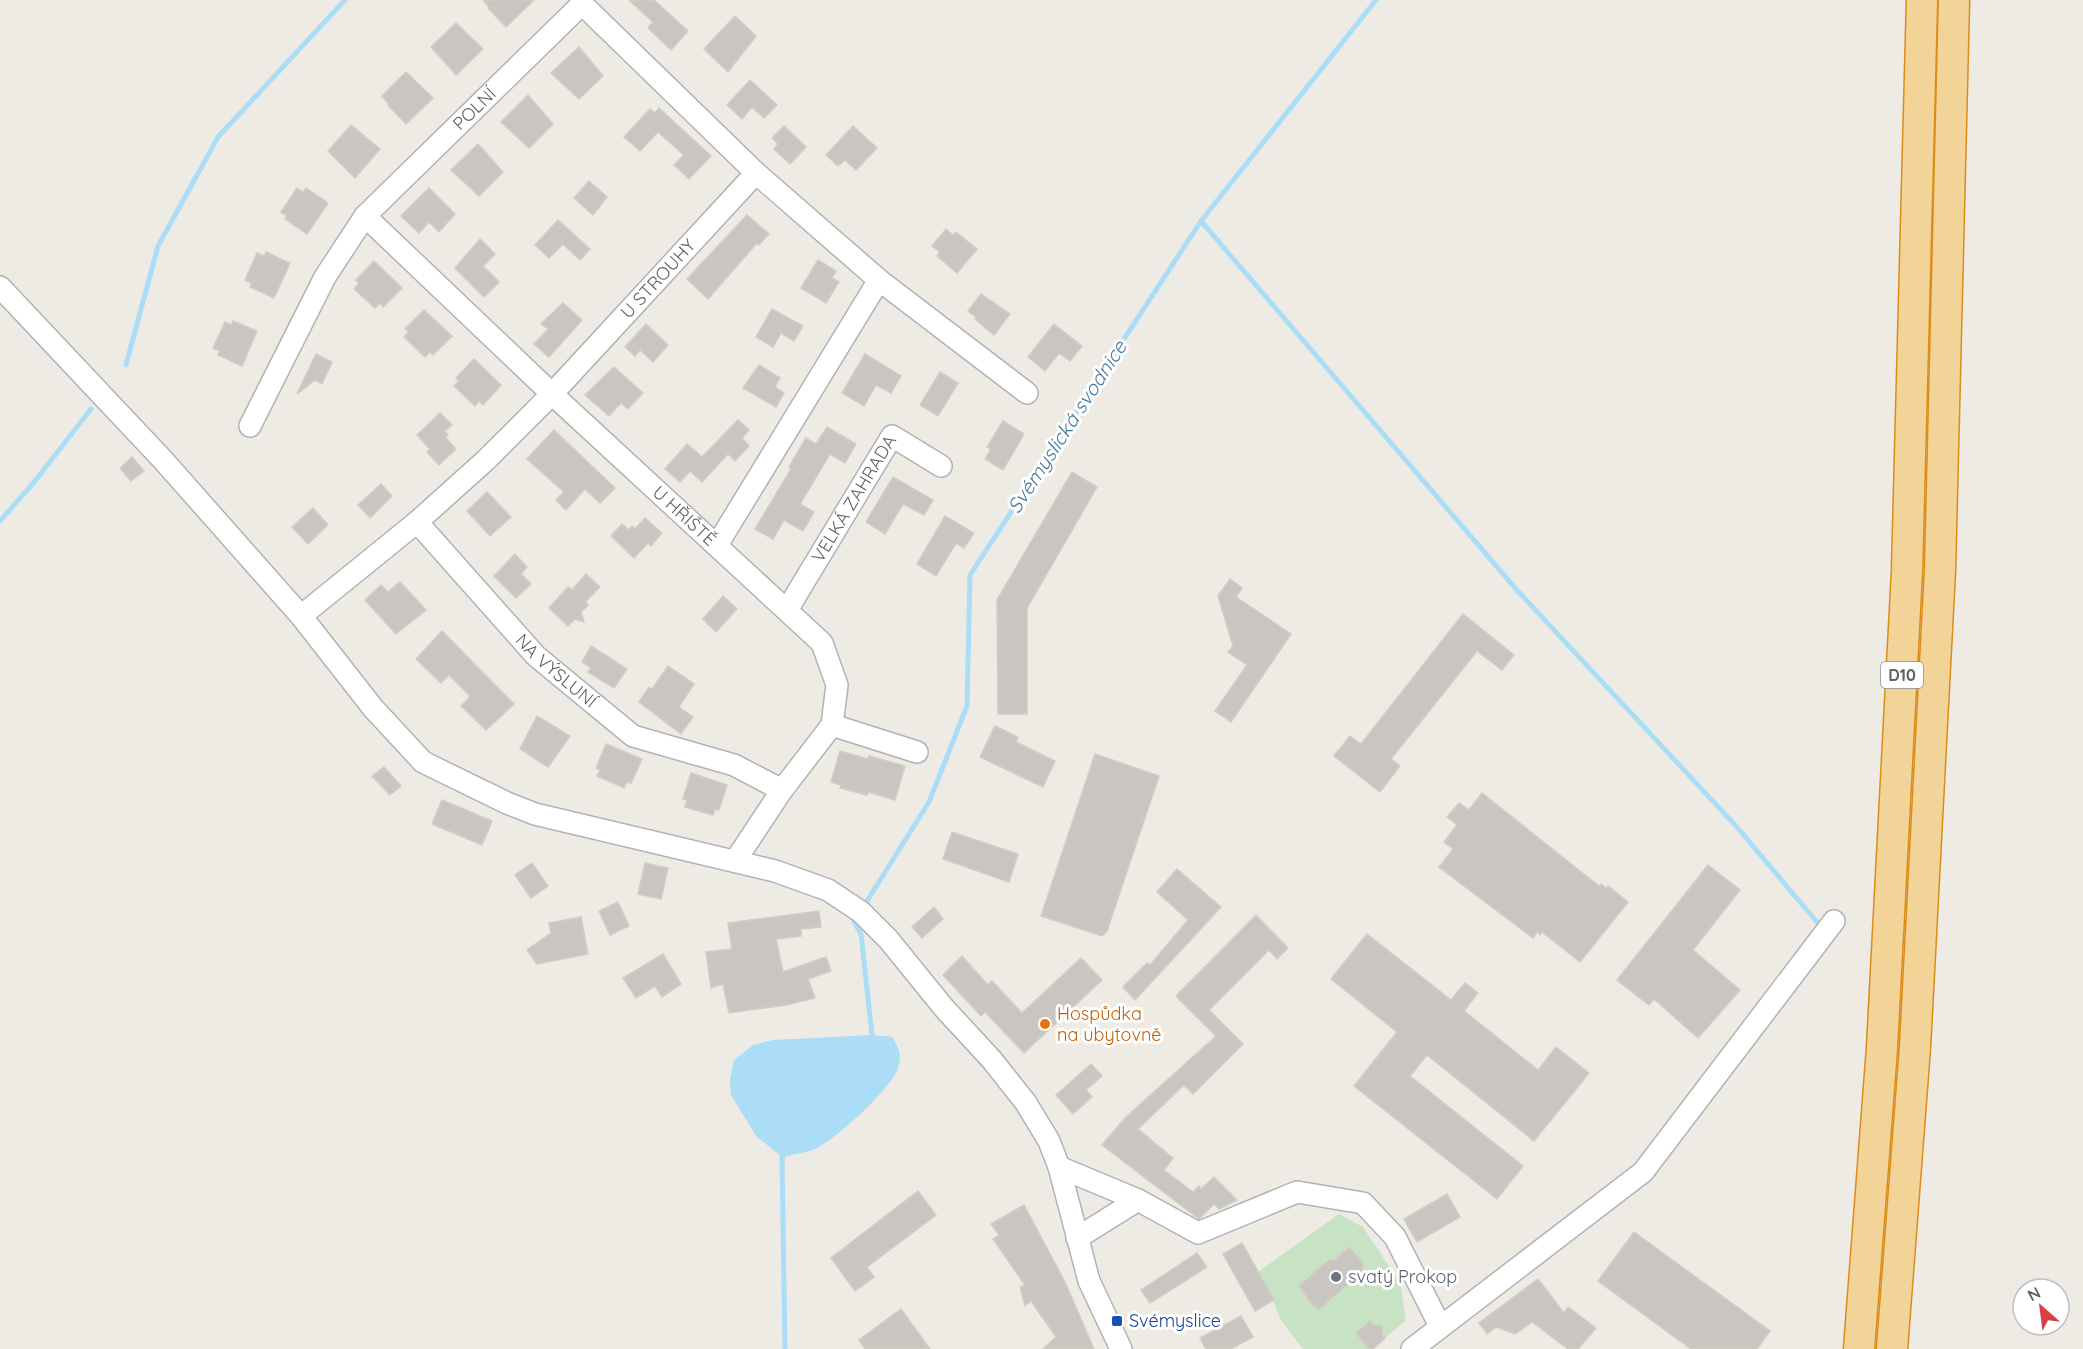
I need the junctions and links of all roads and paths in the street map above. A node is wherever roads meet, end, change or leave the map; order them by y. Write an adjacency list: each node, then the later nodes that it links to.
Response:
1 (1922, 0): 26 (highway, D10)
2 (1954, 0): 27 (highway, D10)
3 (756, 173): 4 (street, POLNÍ); 5 (street); 8 (street, U STROUHY)
4 (365, 216): 8 (street, U HŘIŠTĚ); 9 (street, POLNÍ)
5 (879, 280): 7 (street); 12 (street)
6 (0, 287): 14 (street)
7 (1027, 393)
8 (552, 394): 11 (street, U STROUHY); 12 (street, U HŘIŠTĚ)
9 (250, 426)
10 (941, 466): 13 (street, VELKÁ ZAHRADA)
11 (417, 522): 14 (street, U STROUHY); 17 (street, NA VÝSLUNÍ)
12 (717, 545): 13 (street, U HŘIŠTĚ)
13 (787, 610): 15 (street, U HŘIŠTĚ)
14 (301, 616): 18 (street)
15 (832, 725): 16 (street); 17 (street)
16 (917, 752)
17 (782, 790): 18 (street)
18 (735, 861): 20 (street)
19 (1834, 921): 23 (street)
20 (1059, 1167): 21 (street); 22 (street)
21 (1138, 1200): 22 (street); 23 (street)
22 (1077, 1238): 24 (street)
23 (1440, 1326): 25 (street)
24 (1121, 1349)
25 (1412, 1349)
26 (1859, 1349)
27 (1893, 1349)

